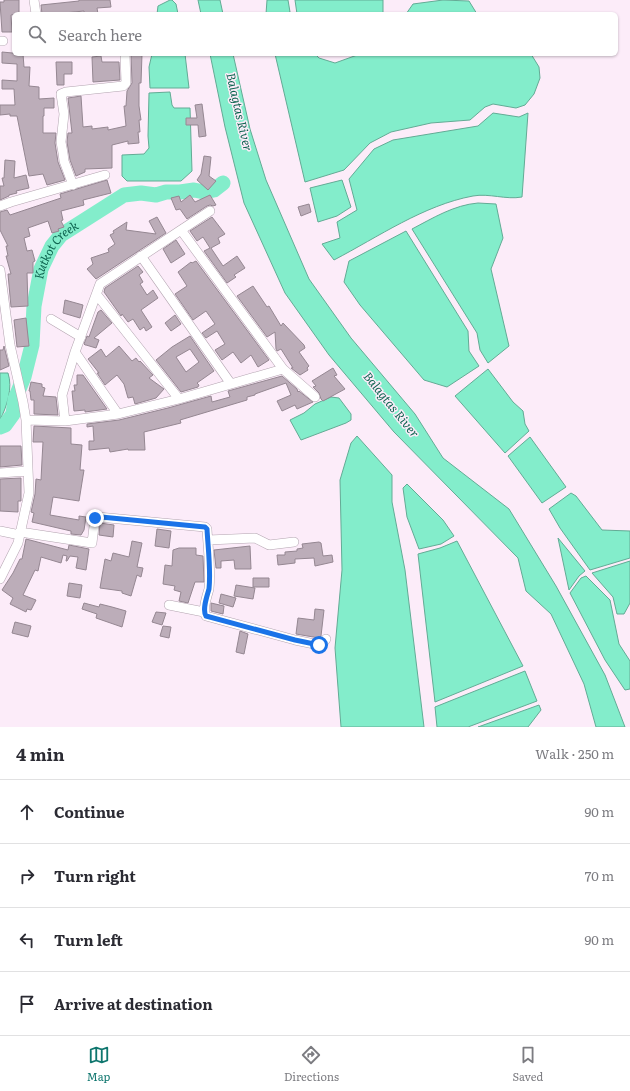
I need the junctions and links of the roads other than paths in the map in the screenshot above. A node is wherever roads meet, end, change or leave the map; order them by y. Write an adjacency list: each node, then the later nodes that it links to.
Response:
1 (34, 0): 2 (street)
2 (36, 12)
3 (124, 56): 5 (street)
4 (106, 175): 5 (street)
5 (73, 184): 6 (street)
6 (0, 206)
7 (210, 211): 8 (street)
8 (181, 230): 9 (street); 15 (street)
9 (141, 256): 11 (street); 16 (street)
10 (0, 270): 20 (street)
11 (97, 295): 13 (street); 18 (street)
12 (51, 319): 13 (street)
13 (81, 337): 14 (street)
14 (75, 352): 19 (street); 21 (street)
15 (283, 369): 16 (street); 17 (street)
16 (231, 384): 18 (street)
17 (315, 397)
18 (179, 399): 19 (street)
19 (118, 414): 21 (street)
20 (26, 420): 21 (street); 22 (street)
21 (65, 420)
22 (28, 471): 23 (street); 25 (street)
23 (0, 474)
24 (0, 530): 25 (street)
25 (20, 533): 26 (street); 28 (street)
26 (208, 540): 27 (street); 30 (street)
27 (294, 542)
28 (0, 579)
29 (169, 605): 30 (street)
30 (204, 612): 31 (street)
31 (326, 640)

